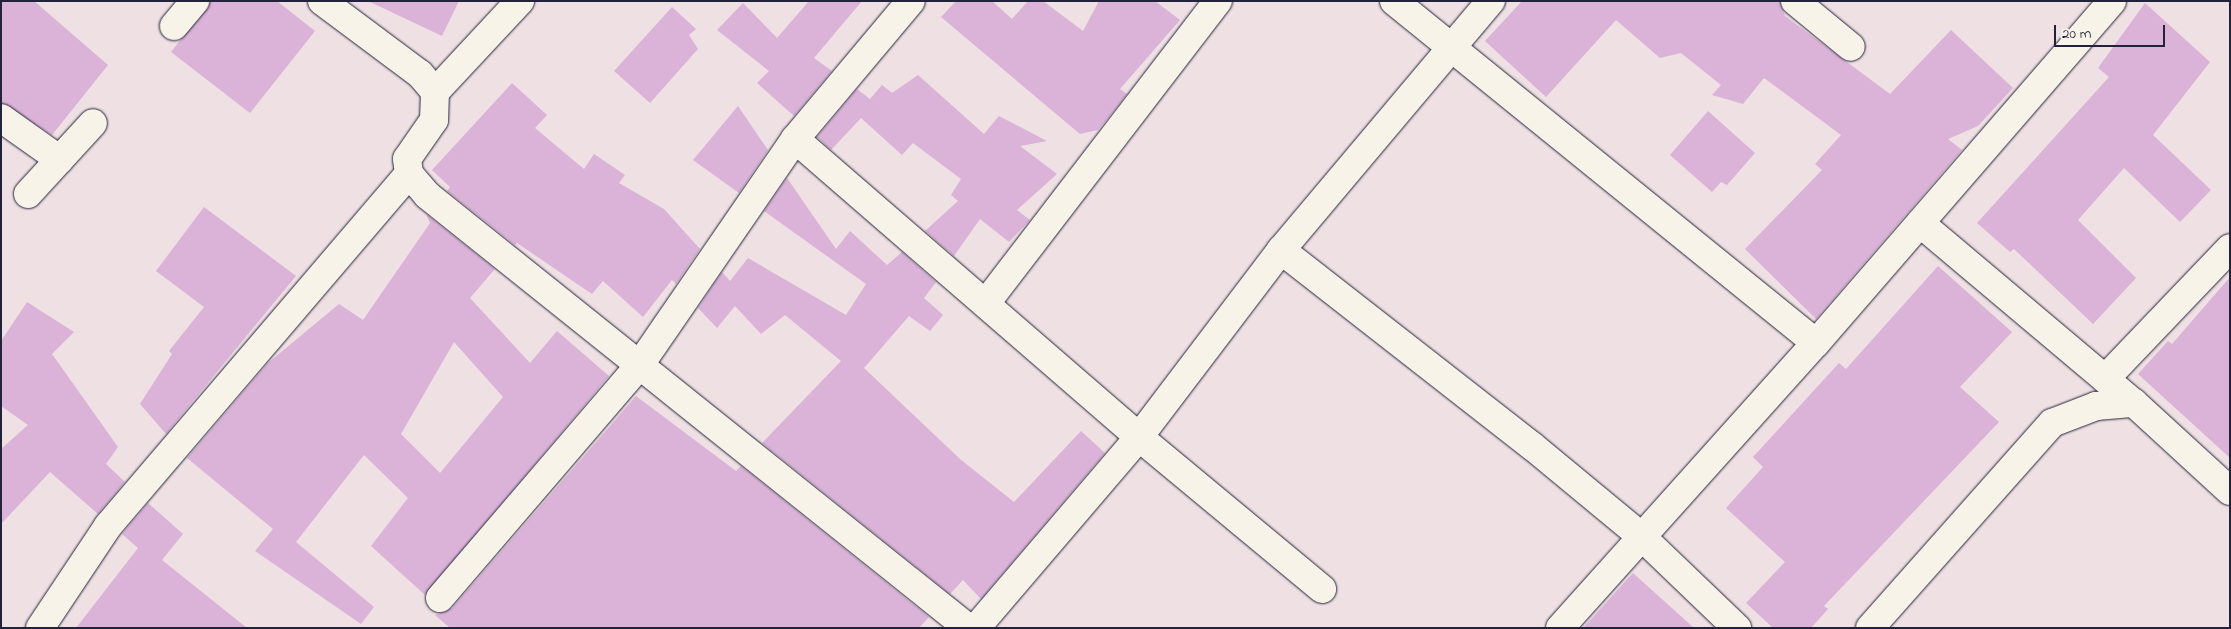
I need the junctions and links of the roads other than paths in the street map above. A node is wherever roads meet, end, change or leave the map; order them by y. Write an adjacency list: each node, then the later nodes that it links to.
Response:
1 (194, 1): 10 (street)
2 (322, 1): 13 (street)
3 (520, 1): 13 (street)
4 (911, 1): 16 (street)
5 (1218, 1): 23 (street)
6 (1394, 1): 11 (street)
7 (1491, 1): 11 (street)
8 (1795, 1): 12 (street)
9 (2112, 1): 20 (street)
10 (174, 26)
11 (1454, 46): 22 (street); 24 (street)
12 (1851, 47)
13 (435, 92): 18 (street)
14 (1, 118): 17 (street)
15 (93, 123): 17 (street)
16 (796, 140): 23 (street); 25 (street)
17 (60, 160): 19 (street)
18 (409, 174): 25 (street); 33 (street)
19 (28, 194)
20 (1920, 223): 24 (street); 26 (street)
21 (2230, 248): 26 (street)
22 (1281, 250): 28 (street); 30 (street)
23 (986, 303): 28 (street)
24 (1816, 344): 30 (street)
25 (639, 366): 32 (street); 34 (street)
26 (2105, 378): 27 (street)
27 (2134, 403): 29 (street); 38 (street)
28 (1139, 437): 31 (street); 35 (street)
29 (2230, 491)
30 (1642, 537): 36 (street); 37 (street)
31 (1322, 588)
32 (440, 598)
33 (40, 628)
34 (968, 628)
35 (976, 628)
36 (1560, 628)
37 (1737, 628)
38 (1870, 628)

